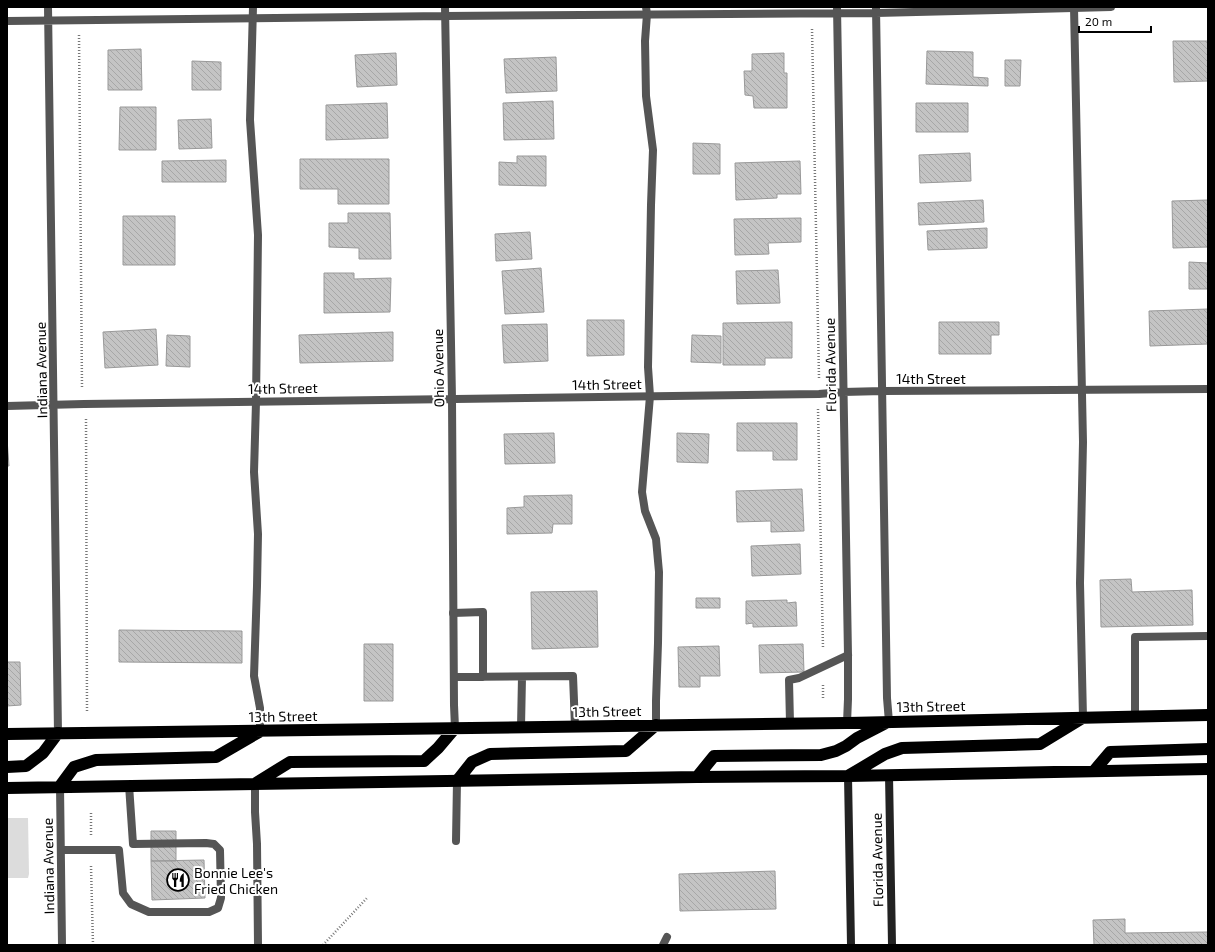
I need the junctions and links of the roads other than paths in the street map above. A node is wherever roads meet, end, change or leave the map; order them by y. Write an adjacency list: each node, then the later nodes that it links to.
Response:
1 (48, 7): 11 (street, Indiana Avenue)
2 (253, 7): 10 (street)
3 (445, 7): 9 (street, Ohio Avenue)
4 (1074, 7): 5 (street); 7 (street); 14 (street)
5 (1111, 7)
6 (837, 10): 7 (street); 8 (street); 16 (street, Florida Avenue)
7 (876, 10): 15 (street)
8 (646, 11): 9 (street); 17 (street)
9 (445, 16): 10 (street); 18 (street, Ohio Avenue)
10 (253, 18): 11 (street); 19 (street)
11 (49, 20): 12 (street); 20 (street, Indiana Avenue)
12 (7, 21)
13 (1208, 389): 14 (street, 14th Street)
14 (1082, 390): 15 (street, 14th Street); 30 (street)
15 (883, 391): 16 (street, 14th Street); 32 (street)
16 (843, 392): 17 (street, 14th Street); 24 (street, Florida Avenue)
17 (650, 396): 18 (street, 14th Street); 34 (street)
18 (452, 399): 19 (street, 14th Street); 22 (street, Ohio Avenue)
19 (256, 402): 20 (street, 14th Street); 38 (street)
20 (54, 405): 21 (street, 14th Street); 39 (street, Indiana Avenue)
21 (7, 406)
22 (453, 613): 25 (street, Ohio Avenue); 26 (street)
23 (1208, 636): 29 (street)
24 (848, 655): 31 (street, Florida Avenue); 33 (street)
25 (454, 677): 26 (street); 37 (street, Ohio Avenue)
26 (483, 677): 27 (street)
27 (522, 677): 35 (street); 36 (street)
28 (1208, 716): 29 (highway, 13th Street)
29 (1135, 717): 30 (highway, 13th Street)
30 (1082, 718): 32 (highway, 13th Street); 46 (highway)
31 (847, 722): 32 (highway, 13th Street); 33 (highway, 13th Street)
32 (889, 722): 47 (highway)
33 (790, 723): 34 (highway, 13th Street)
34 (656, 725): 35 (highway, 13th Street); 48 (highway)
35 (575, 726): 36 (highway, 13th Street)
36 (521, 727): 37 (highway, 13th Street)
37 (455, 728): 38 (highway, 13th Street); 49 (highway)
38 (260, 731): 39 (highway, 13th Street); 50 (highway)
39 (58, 733): 40 (highway, 13th Street); 42 (highway)
40 (7, 734)
41 (1208, 749): 44 (highway)
42 (7, 767)
43 (1208, 769): 44 (highway)
44 (1094, 772): 45 (highway)
45 (889, 775): 46 (highway); 60 (main road, Florida Avenue)
46 (848, 776): 47 (highway); 59 (main road, Florida Avenue)
47 (697, 777): 48 (highway)
48 (457, 781): 49 (highway); 53 (street)
49 (255, 784): 51 (highway); 57 (street)
50 (60, 786): 51 (highway); 52 (highway); 54 (street, Indiana Avenue)
51 (129, 786): 54 (street)
52 (7, 788)
53 (456, 841)
54 (61, 850): 56 (street, Indiana Avenue)
55 (667, 937): 58 (street)
56 (62, 945)
57 (258, 945)
58 (663, 945)
59 (851, 945)
60 (892, 945)

